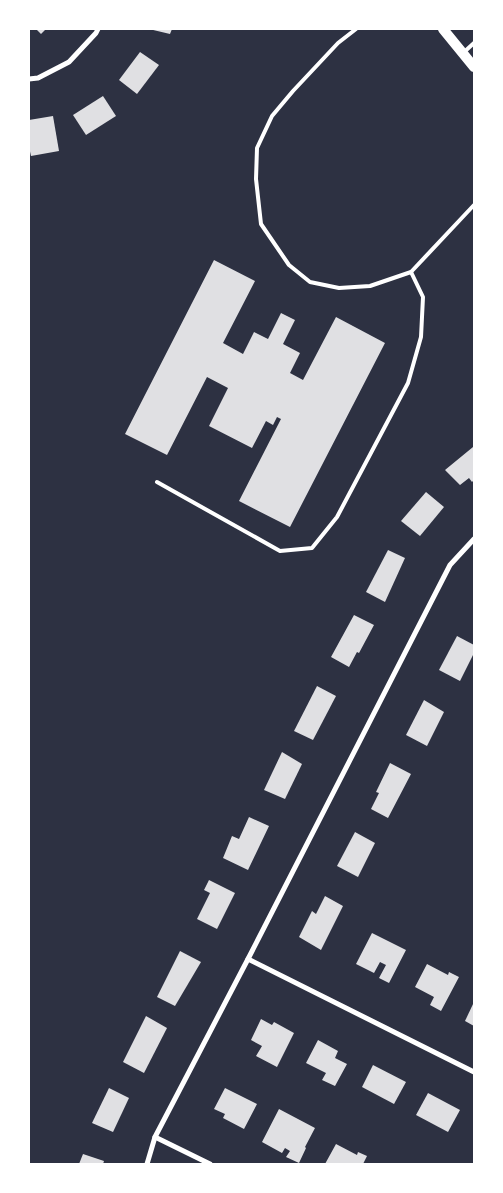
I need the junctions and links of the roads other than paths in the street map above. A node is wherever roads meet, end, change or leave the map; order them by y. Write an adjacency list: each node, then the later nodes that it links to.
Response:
1 (98, 29): 7 (street)
2 (356, 29): 9 (lane)
3 (443, 29): 5 (main road)
4 (474, 43): 5 (lane)
5 (463, 53): 6 (main road)
6 (474, 67)
7 (29, 79)
8 (474, 205): 9 (lane)
9 (411, 272): 10 (lane)
10 (157, 482)
11 (474, 539): 12 (street)
12 (248, 959): 13 (street); 14 (street)
13 (474, 1072)
14 (155, 1137): 15 (street); 16 (street)
15 (147, 1164)
16 (210, 1164)

